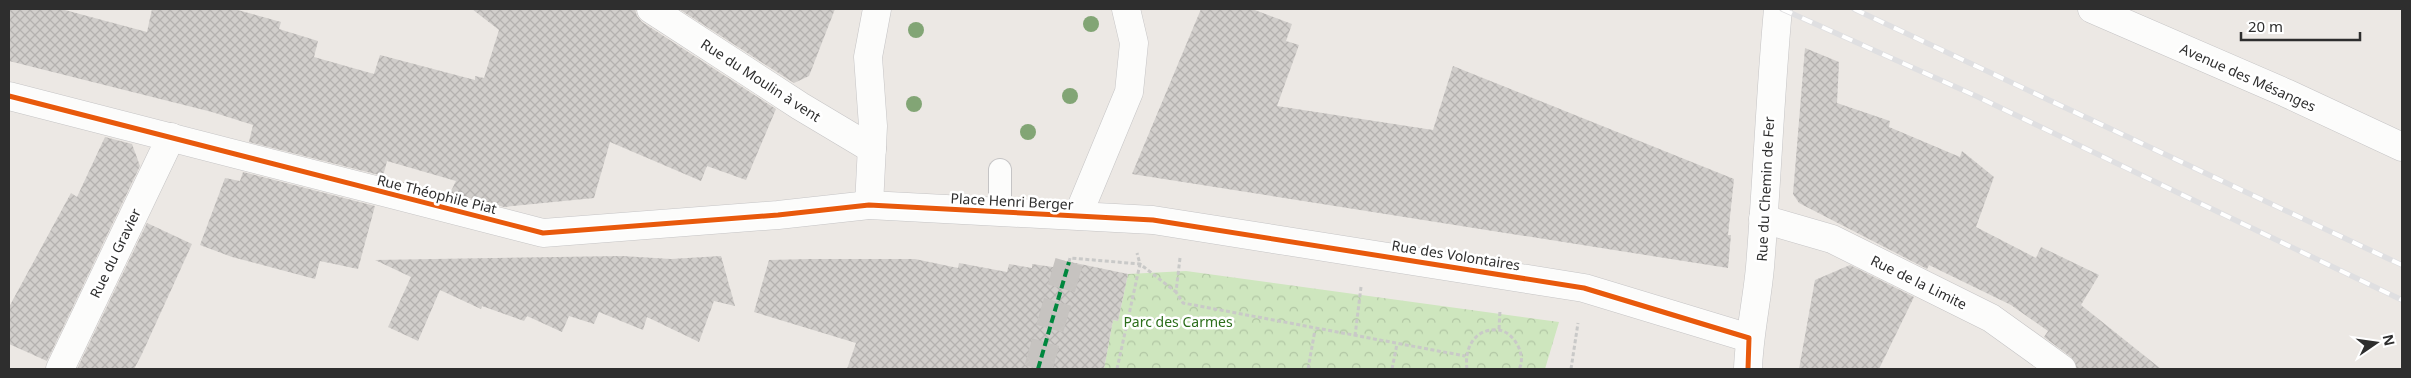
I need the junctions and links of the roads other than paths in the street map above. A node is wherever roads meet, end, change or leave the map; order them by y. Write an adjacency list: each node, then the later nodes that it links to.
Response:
1 (651, 9): 9 (street, Rue du Moulin à vent)
2 (877, 9): 9 (street)
3 (1778, 9): 14 (street, Rue du Chemin de Fer)
4 (2092, 9): 8 (street, Avenue des Mésanges)
5 (1129, 10): 13 (street, Place Henri Berger)
6 (9, 96): 7 (street, Rue Théophile Piat)
7 (171, 137): 11 (street, Rue Théophile Piat); 17 (street, Rue du Gravier)
8 (2402, 147)
9 (872, 148): 11 (street)
10 (1000, 170): 12 (lane)
11 (869, 205): 12 (street, Place Henri Berger)
12 (1000, 212): 13 (street, Place Henri Berger)
13 (1078, 215): 15 (street, Place Henri Berger)
14 (1763, 219): 16 (street, Rue du Chemin de Fer); 19 (street, Rue de la Limite)
15 (1153, 220): 16 (street, Rue des Volontaires)
16 (1749, 338): 18 (street, Rue du Chemin de Fer)
17 (60, 369)
18 (1748, 369)
19 (2062, 369)

